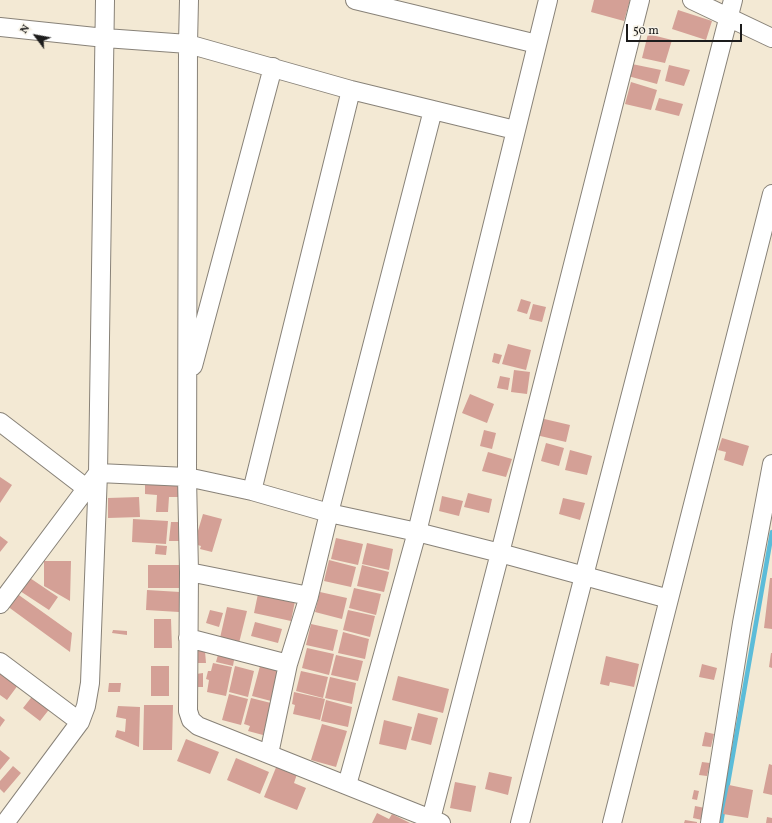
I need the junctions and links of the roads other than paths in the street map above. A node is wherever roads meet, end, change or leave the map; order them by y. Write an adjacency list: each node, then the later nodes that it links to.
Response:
1 (105, 0): 10 (street)
2 (189, 0): 12 (street)
3 (355, 0): 13 (street)
4 (548, 0): 13 (street)
5 (640, 0): 28 (street)
6 (692, 0): 8 (street)
7 (733, 0): 8 (street)
8 (729, 18): 11 (street); 30 (street)
9 (0, 27): 10 (street)
10 (105, 38): 12 (street); 22 (street)
11 (772, 38)
12 (188, 44): 14 (street); 19 (street)
13 (537, 44): 17 (street)
14 (273, 67): 15 (street); 19 (street)
15 (351, 90): 16 (street); 25 (street)
16 (433, 110): 17 (street); 26 (street)
17 (516, 130): 27 (street)
18 (772, 194): 32 (street)
19 (187, 391): 23 (street)
20 (0, 422): 24 (street)
21 (772, 464): 44 (street)
22 (98, 473): 23 (street); 24 (street); 37 (street)
23 (186, 478): 25 (street); 29 (street)
24 (86, 488): 33 (street)
25 (252, 491): 26 (street)
26 (329, 513): 27 (street); 31 (street)
27 (417, 532): 28 (street); 39 (street)
28 (500, 553): 30 (street); 40 (street)
29 (189, 572): 31 (street); 34 (street)
30 (584, 576): 32 (street); 42 (street)
31 (309, 596): 36 (street)
32 (669, 599): 43 (street)
33 (0, 604)
34 (188, 638): 36 (street); 38 (street)
35 (0, 662): 37 (street)
36 (288, 664): 38 (street)
37 (80, 722): 41 (street)
38 (269, 754): 39 (street)
39 (347, 785): 40 (street)
40 (436, 821)
41 (4, 823)
42 (520, 823)
43 (612, 823)
44 (710, 823)

